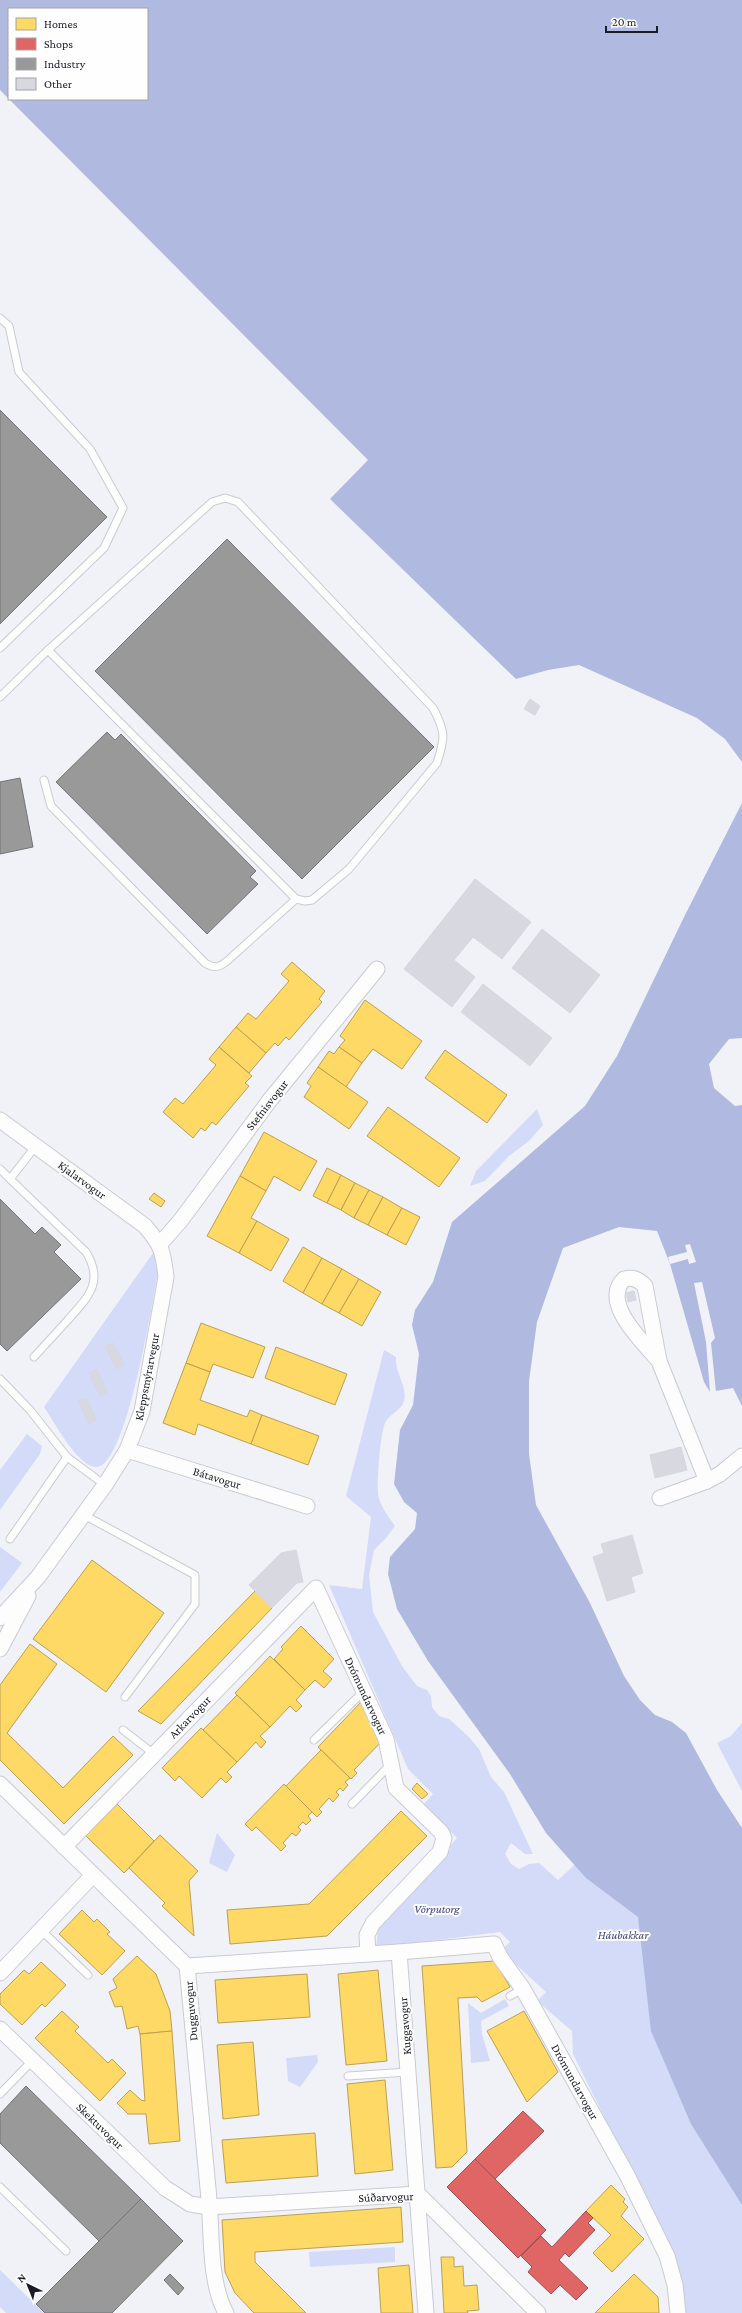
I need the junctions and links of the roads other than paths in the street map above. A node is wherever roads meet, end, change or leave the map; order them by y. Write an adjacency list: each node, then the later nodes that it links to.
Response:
1 (0, 318): 2 (lane)
2 (0, 648)
3 (48, 650): 4 (lane); 6 (lane); 6 (lane)
4 (0, 698)
5 (44, 780): 6 (lane)
6 (296, 899)
7 (377, 969): 12 (street, Stefnisvogur)
8 (0, 1120): 9 (street, Kjalarvogur)
9 (35, 1147): 11 (lane); 12 (street, Kjalarvogur)
10 (0, 1169): 11 (lane)
11 (10, 1179): 13 (lane)
12 (160, 1244): 16 (street, Kleppsmýrarvegur)
13 (34, 1357)
14 (659, 1361): 14 (street); 19 (street)
15 (0, 1379): 18 (lane)
16 (127, 1450): 20 (street, Kleppsmýrarvegur); 22 (street, Bátavogur)
17 (742, 1456): 19 (street)
18 (67, 1457): 20 (lane); 24 (lane)
19 (707, 1481): 21 (street)
20 (105, 1485): 23 (street, Kleppsmýrarvegur)
21 (660, 1498)
22 (307, 1506)
23 (84, 1515): 25 (street, Kleppsmýrarvegur); 30 (lane)
24 (10, 1539)
25 (38, 1577): 27 (street, Kleppsmýrarvegur); 28 (street, Kleppsmýrarvegur)
26 (316, 1588): 29 (street, Drómundarvogur); 33 (street, Arkarvogur)
27 (0, 1618)
28 (0, 1649)
29 (364, 1690): 32 (lane); 34 (street, Drómundarvogur)
30 (125, 1697)
31 (123, 1730): 33 (lane)
32 (314, 1740)
33 (154, 1754): 37 (street, Arkarvogur)
34 (391, 1764): 36 (lane); 41 (street, Drómundarvogur)
35 (0, 1784): 37 (street, Dugguvogur)
36 (352, 1804)
37 (64, 1847): 38 (street, Dugguvogur)
38 (93, 1875): 39 (street); 42 (street, Dugguvogur)
39 (41, 1930): 43 (street); 44 (lane)
40 (399, 1952): 41 (street); 47 (street, Kuggavogur); 57 (street, Drómundarvogur)
41 (368, 1954): 42 (street)
42 (187, 1966): 52 (street, Dugguvogur)
43 (0, 1972)
44 (88, 1975)
45 (0, 2029): 46 (street, Skektuvogur)
46 (32, 2061): 49 (lane); 52 (street, Skektuvogur)
47 (408, 2072): 48 (lane); 51 (street, Kuggavogur)
48 (348, 2076)
49 (0, 2094)
50 (0, 2187): 53 (lane)
51 (418, 2194): 52 (street, Súðarvogur); 55 (street, Kuggavogur); 56 (street, Súðarvogur)
52 (209, 2207): 54 (street, Dugguvogur)
53 (66, 2251)
54 (226, 2313)
55 (426, 2313)
56 (538, 2313)
57 (678, 2313)

